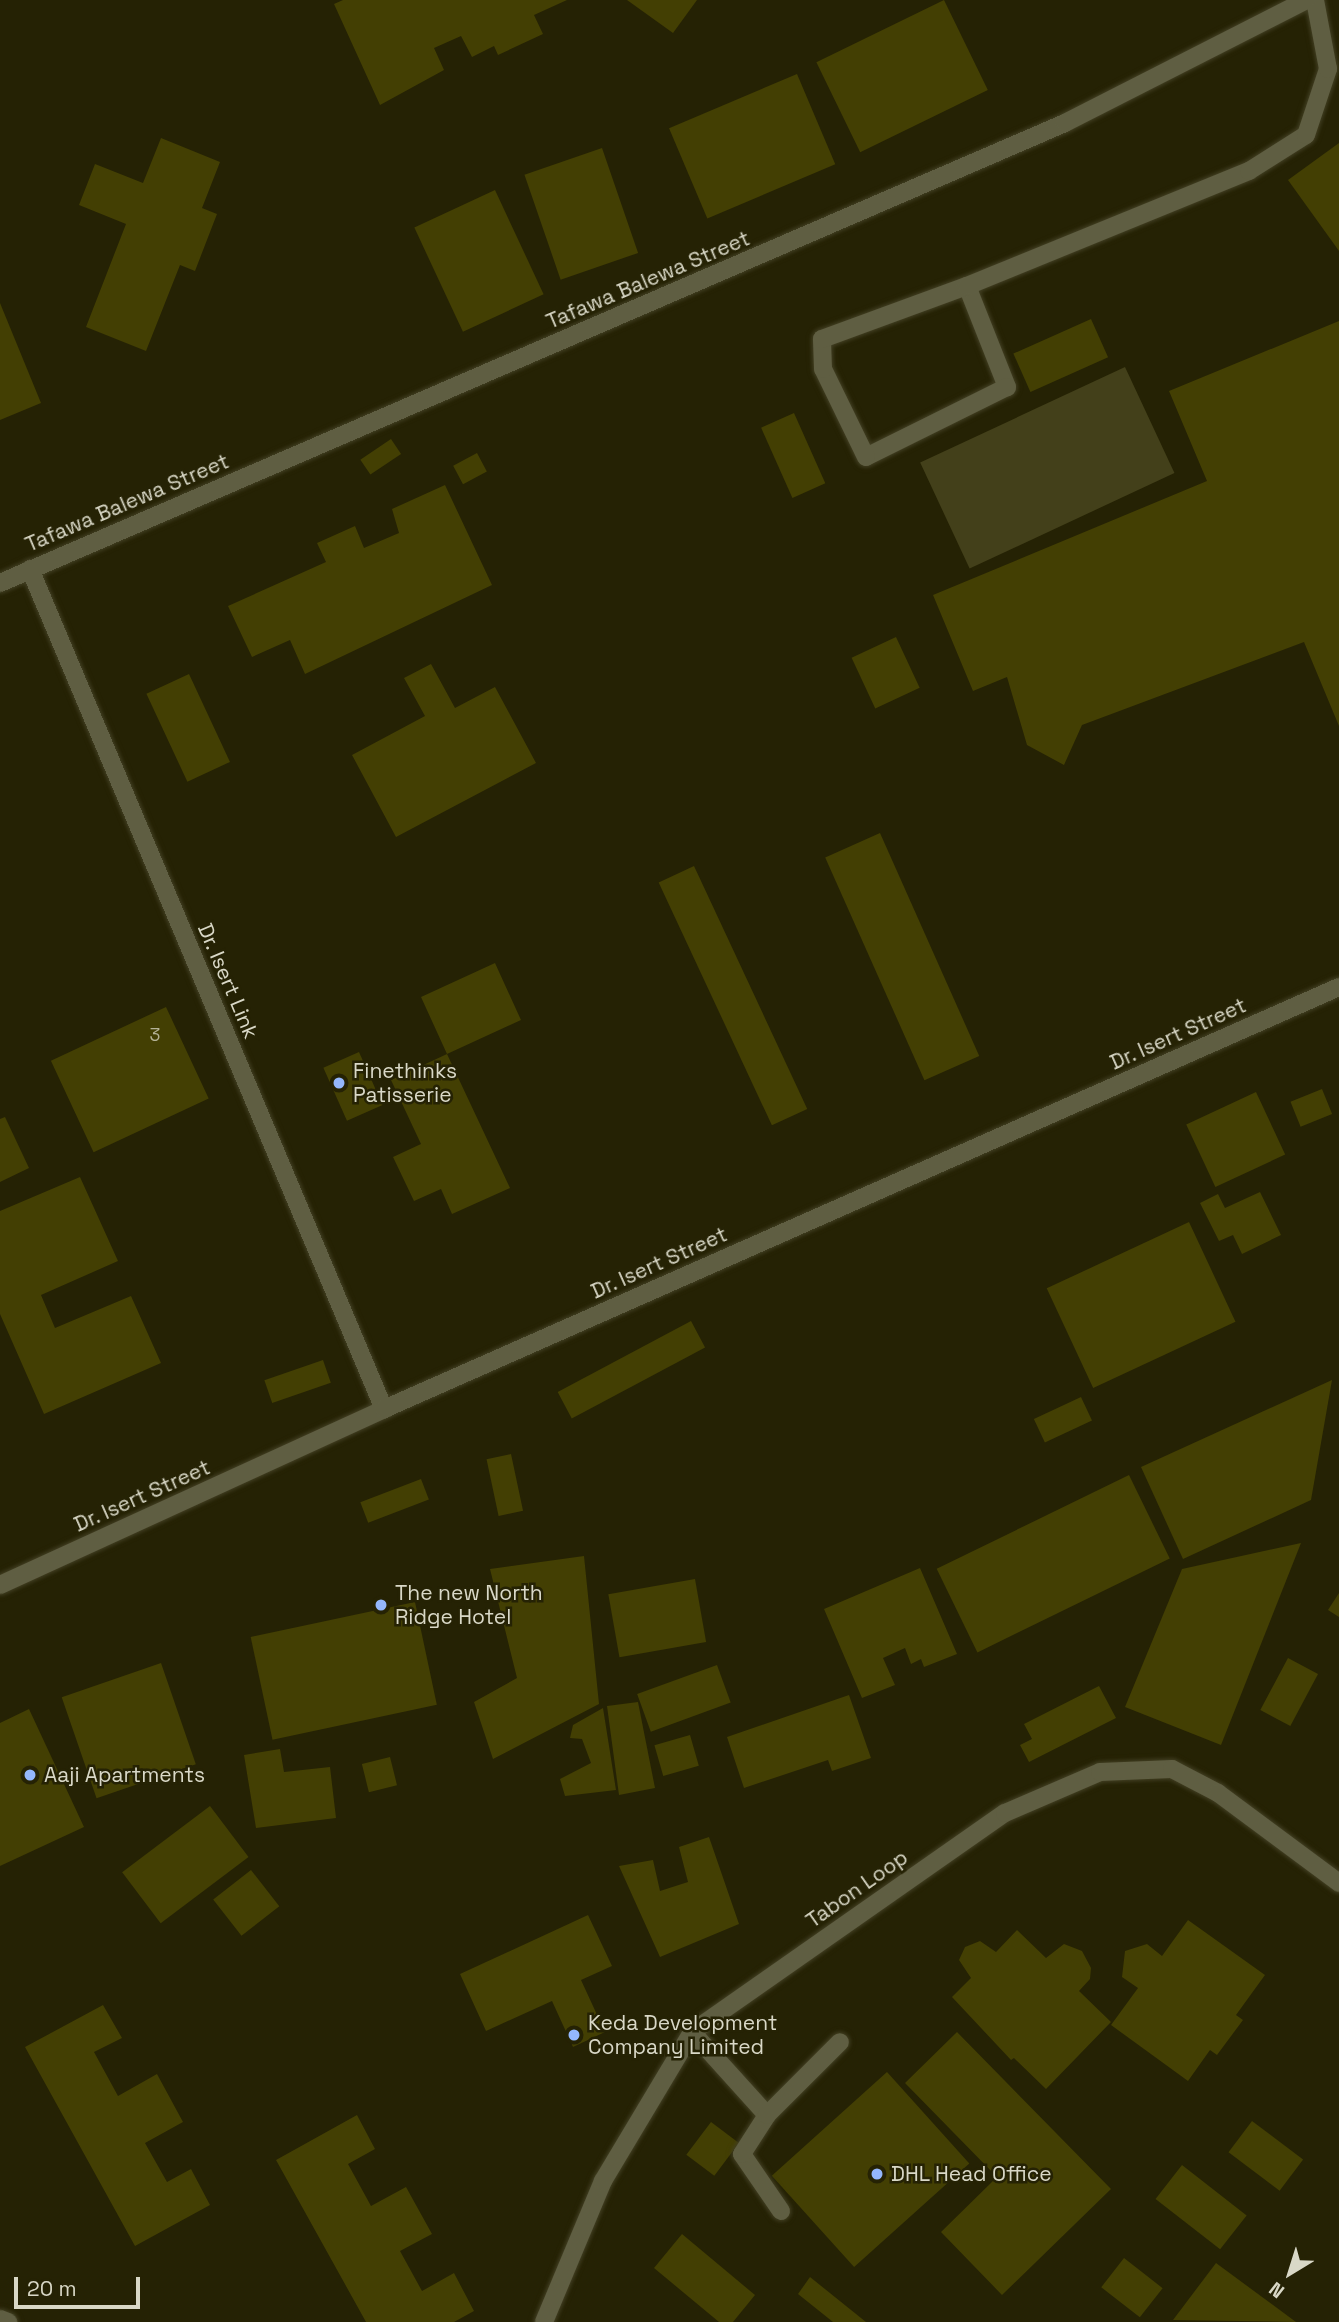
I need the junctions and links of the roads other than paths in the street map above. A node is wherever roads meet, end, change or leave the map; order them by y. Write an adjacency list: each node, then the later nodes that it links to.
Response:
1 (1306, 0): 4 (street, Tafawa Balewa Street)
2 (1315, 0): 3 (street)
3 (967, 286): 3 (street)
4 (30, 569): 5 (street, Tafawa Balewa Street); 7 (street, Dr. Isert Link)
5 (0, 583)
6 (1339, 988): 7 (street, Dr. Isert Street)
7 (384, 1409): 8 (street, Dr. Isert Street)
8 (0, 1585)
9 (1339, 1883): 10 (street, Tabon Loop)
10 (692, 2032): 12 (street); 16 (street, Tabon Loop)
11 (840, 2042): 12 (street)
12 (767, 2115): 13 (street)
13 (781, 2211)
14 (0, 2319): 15 (street)
15 (8, 2322)
16 (544, 2322)

